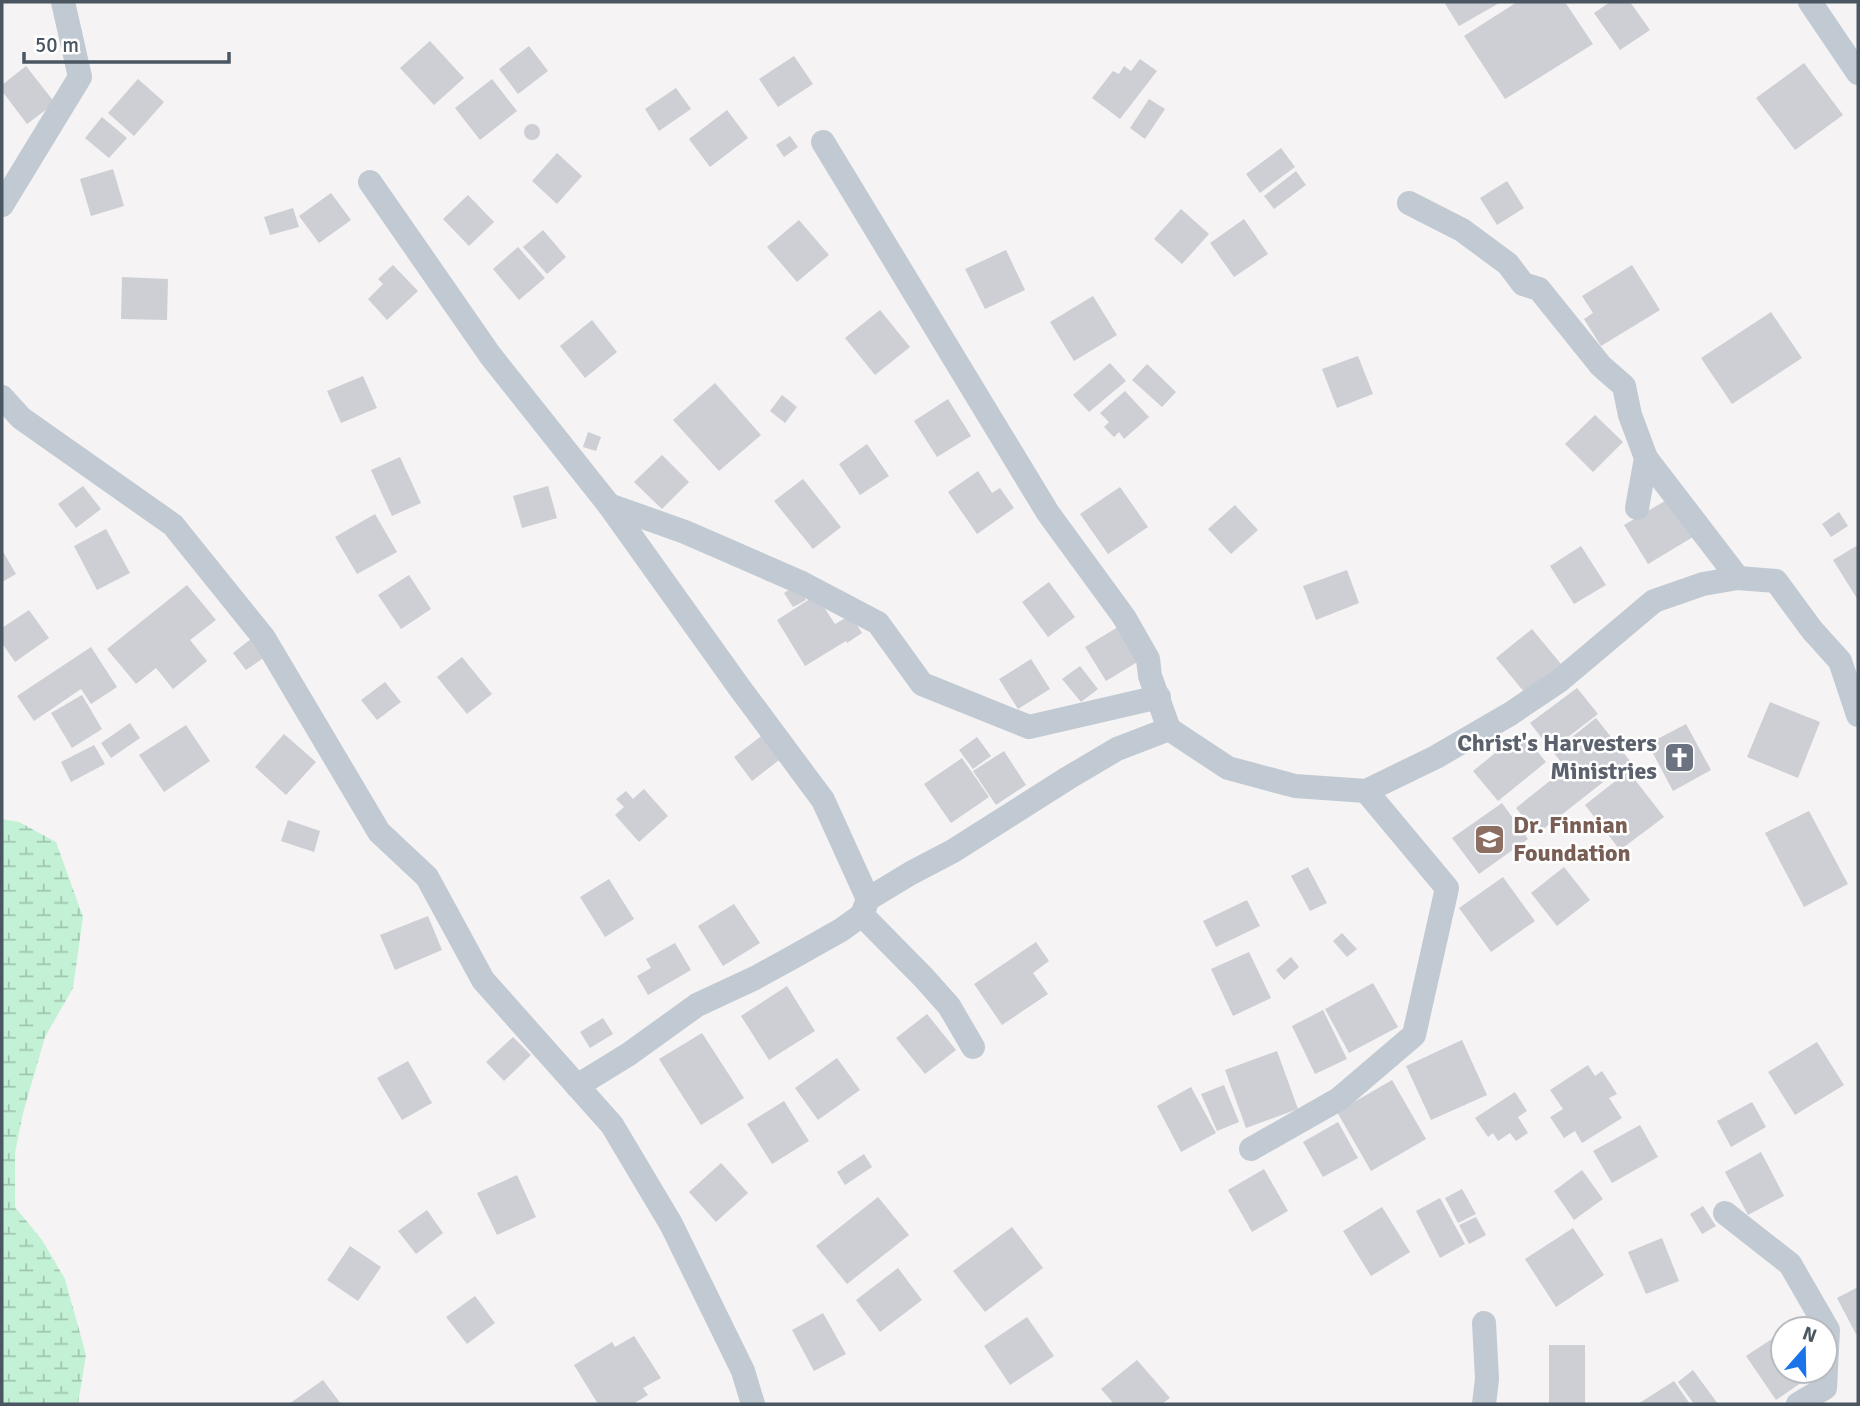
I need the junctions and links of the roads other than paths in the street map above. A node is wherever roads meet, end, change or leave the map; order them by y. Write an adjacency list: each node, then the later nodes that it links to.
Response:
1 (63, 2): 7 (street)
2 (1810, 2): 3 (street)
3 (1858, 73)
4 (823, 142): 13 (street)
5 (370, 181): 10 (street)
6 (1409, 203): 9 (street)
7 (2, 205)
8 (2, 397): 19 (street)
9 (1646, 458): 11 (street); 12 (street)
10 (609, 505): 13 (street); 17 (street)
11 (1637, 508)
12 (1738, 578): 14 (street); 16 (street)
13 (1158, 697): 15 (street)
14 (1858, 715)
15 (1169, 729): 16 (street); 17 (street)
16 (1366, 791): 20 (street)
17 (865, 907): 18 (street); 19 (street)
18 (973, 1047)
19 (577, 1086): 23 (street)
20 (1251, 1149)
21 (1726, 1213): 25 (street)
22 (1484, 1323): 24 (street)
23 (753, 1404)
24 (1484, 1404)
25 (1798, 1404)

